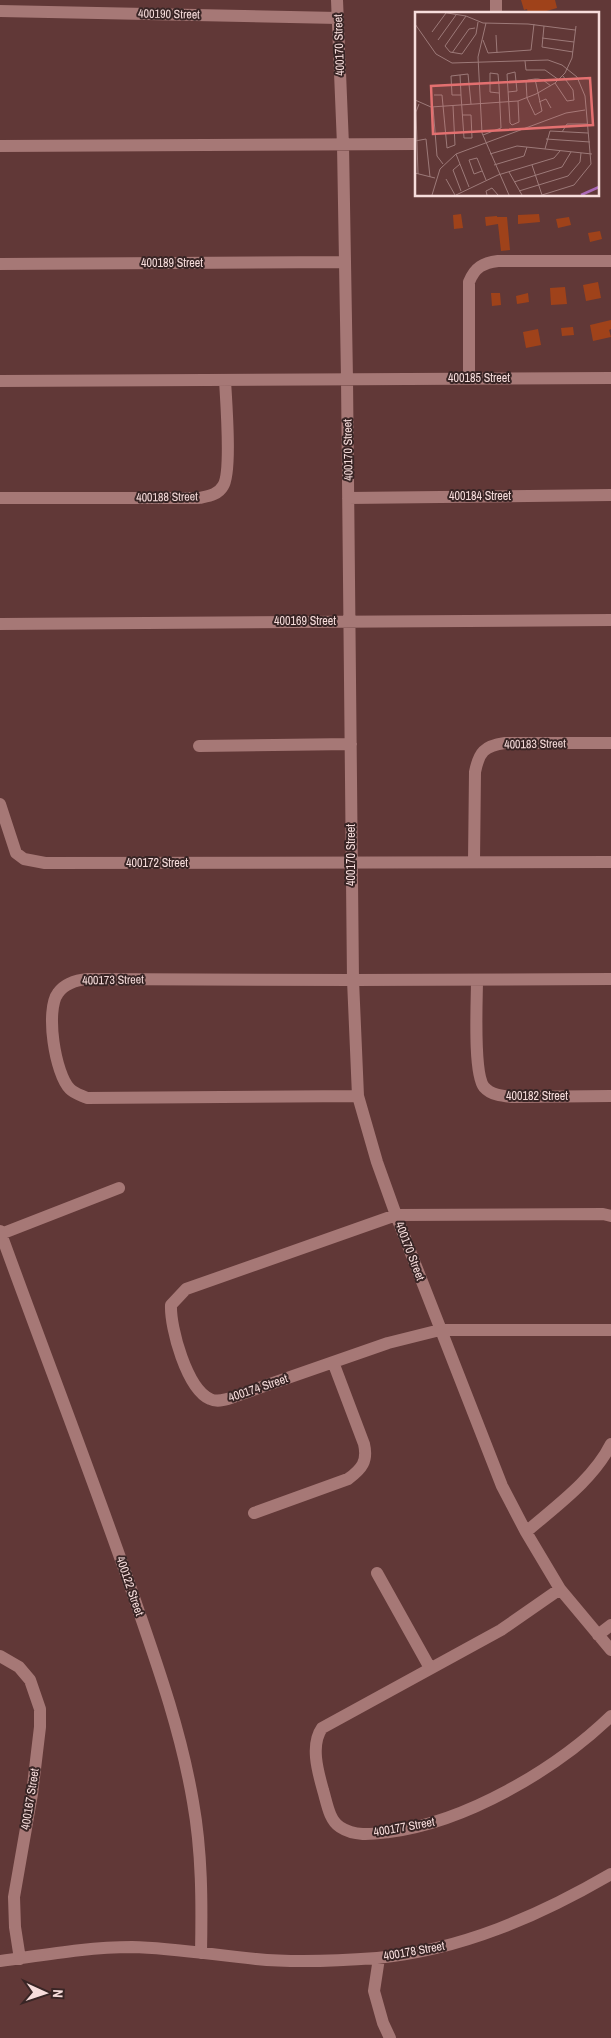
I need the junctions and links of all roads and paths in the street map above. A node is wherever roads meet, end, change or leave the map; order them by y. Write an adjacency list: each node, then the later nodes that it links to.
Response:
1 (337, 0): 3 (street, 400170 Street)
2 (0, 10): 3 (street, 400190 Street)
3 (338, 18): 5 (street, 400170 Street)
4 (415, 144): 5 (street)
5 (343, 145): 6 (street); 8 (street, 400170 Street)
6 (0, 146)
7 (611, 261): 10 (street)
8 (345, 262): 9 (street, 400189 Street); 12 (street, 400170 Street)
9 (0, 264)
10 (469, 378): 11 (street, 400185 Street); 12 (street, 400185 Street)
11 (611, 378)
12 (347, 379): 13 (street); 17 (street, 400170 Street)
13 (225, 380): 14 (street); 16 (street, 400188 Street)
14 (0, 381)
15 (611, 495): 17 (street, 400184 Street)
16 (0, 498)
17 (348, 498): 19 (street, 400170 Street)
18 (611, 620): 19 (street, 400169 Street)
19 (349, 621): 20 (street, 400169 Street); 22 (street, 400170 Street)
20 (0, 624)
21 (611, 743): 25 (street, 400183 Street)
22 (351, 744): 23 (street); 26 (street, 400170 Street)
23 (199, 746)
24 (0, 804): 26 (street, 400172 Street)
25 (474, 861): 26 (street); 27 (street)
26 (351, 862): 29 (street, 400170 Street)
27 (611, 862)
28 (611, 979): 30 (street)
29 (353, 980): 30 (street); 31 (street, 400170 Street); 31 (street, 400173 Street)
30 (477, 980): 32 (street, 400182 Street)
31 (358, 1096): 34 (street, 400170 Street)
32 (611, 1096)
33 (119, 1188): 36 (street)
34 (396, 1215): 35 (street); 37 (street, 400170 Street); 39 (street, 400174 Street)
35 (611, 1216)
36 (0, 1232): 52 (street, 400122 Street)
37 (440, 1330): 38 (street, 400174 Street); 39 (street, 400174 Street); 42 (street, 400170 Street)
38 (611, 1330)
39 (333, 1362): 41 (street)
40 (611, 1444): 42 (street)
41 (254, 1513)
42 (526, 1532): 44 (street, 400170 Street)
43 (377, 1574): 49 (street)
44 (560, 1589): 46 (street, 400170 Street); 49 (street, 400177 Street)
45 (611, 1625): 46 (street)
46 (598, 1635): 47 (street, 400170 Street)
47 (611, 1650)
48 (0, 1656): 53 (street, 400167 Street)
49 (430, 1668): 50 (street, 400177 Street)
50 (611, 1716)
51 (611, 1874): 54 (street, 400178 Street)
52 (201, 1953): 53 (street, 400178 Street); 54 (street, 400178 Street)
53 (20, 1958): 55 (street, 400178 Street)
54 (379, 1958): 56 (street)
55 (0, 1961)
56 (390, 2038)

